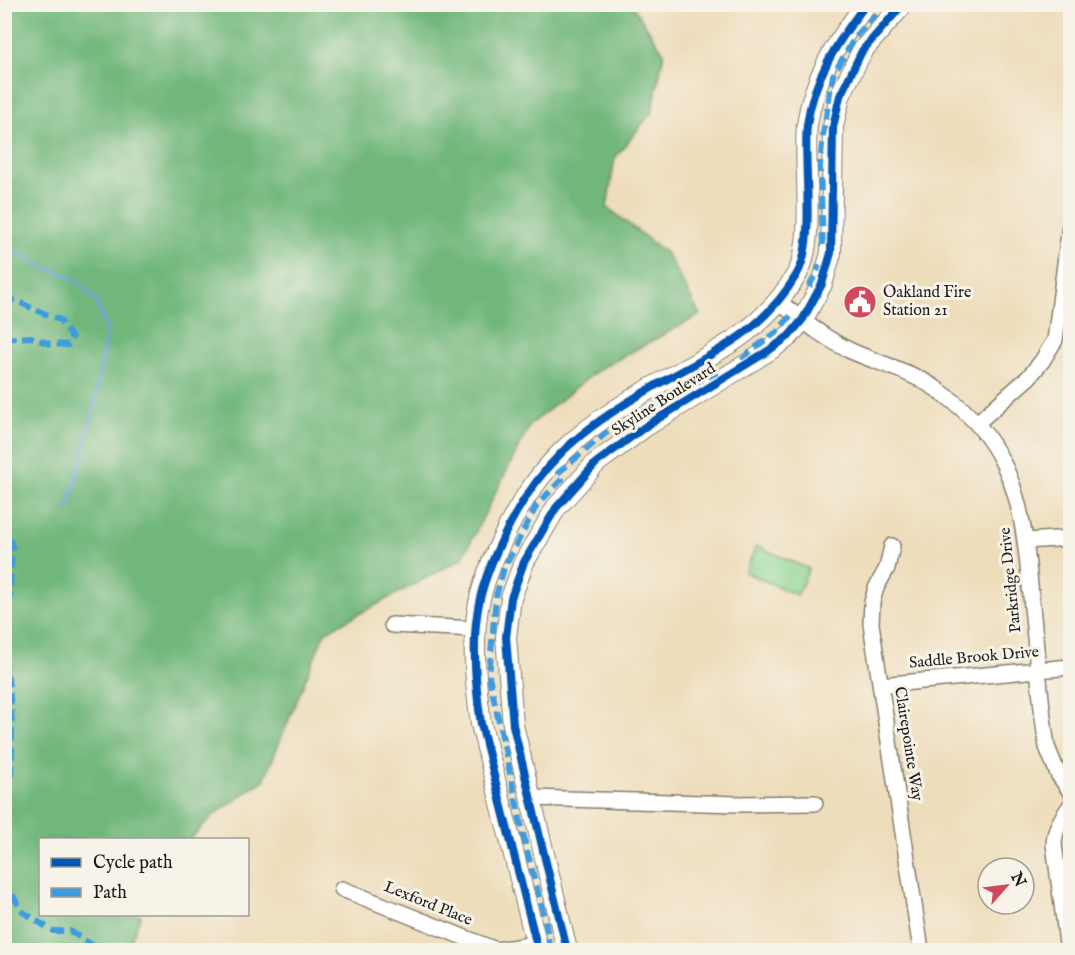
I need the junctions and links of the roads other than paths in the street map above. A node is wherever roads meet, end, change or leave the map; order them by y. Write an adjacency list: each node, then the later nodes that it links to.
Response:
1 (866, 4): 4 (main road, Skyline Boulevard)
2 (903, 4): 5 (main road, Skyline Boulevard)
3 (1071, 226): 6 (street)
4 (779, 302): 5 (street, Parkridge Drive); 11 (main road, Skyline Boulevard)
5 (803, 319): 6 (street, Parkridge Drive); 16 (main road, Skyline Boulevard)
6 (977, 423): 8 (street, Parkridge Drive)
7 (1071, 538): 8 (street)
8 (1026, 541): 13 (street, Parkridge Drive)
9 (892, 546): 14 (street, Clairepointe Way)
10 (392, 625): 11 (street)
11 (476, 629): 20 (main road, Skyline Boulevard)
12 (1071, 667): 13 (street, Saddle Brook Drive)
13 (1038, 670): 14 (street, Saddle Brook Drive); 15 (street, Parkridge Drive)
14 (881, 685): 22 (street, Clairepointe Way)
15 (1071, 791)
16 (531, 798): 17 (street); 21 (main road, Skyline Boulevard)
17 (815, 802)
18 (1071, 807): 23 (street)
19 (342, 889): 20 (street, Lexford Place)
20 (537, 947)
21 (567, 951)
22 (921, 951)
23 (1068, 951)

